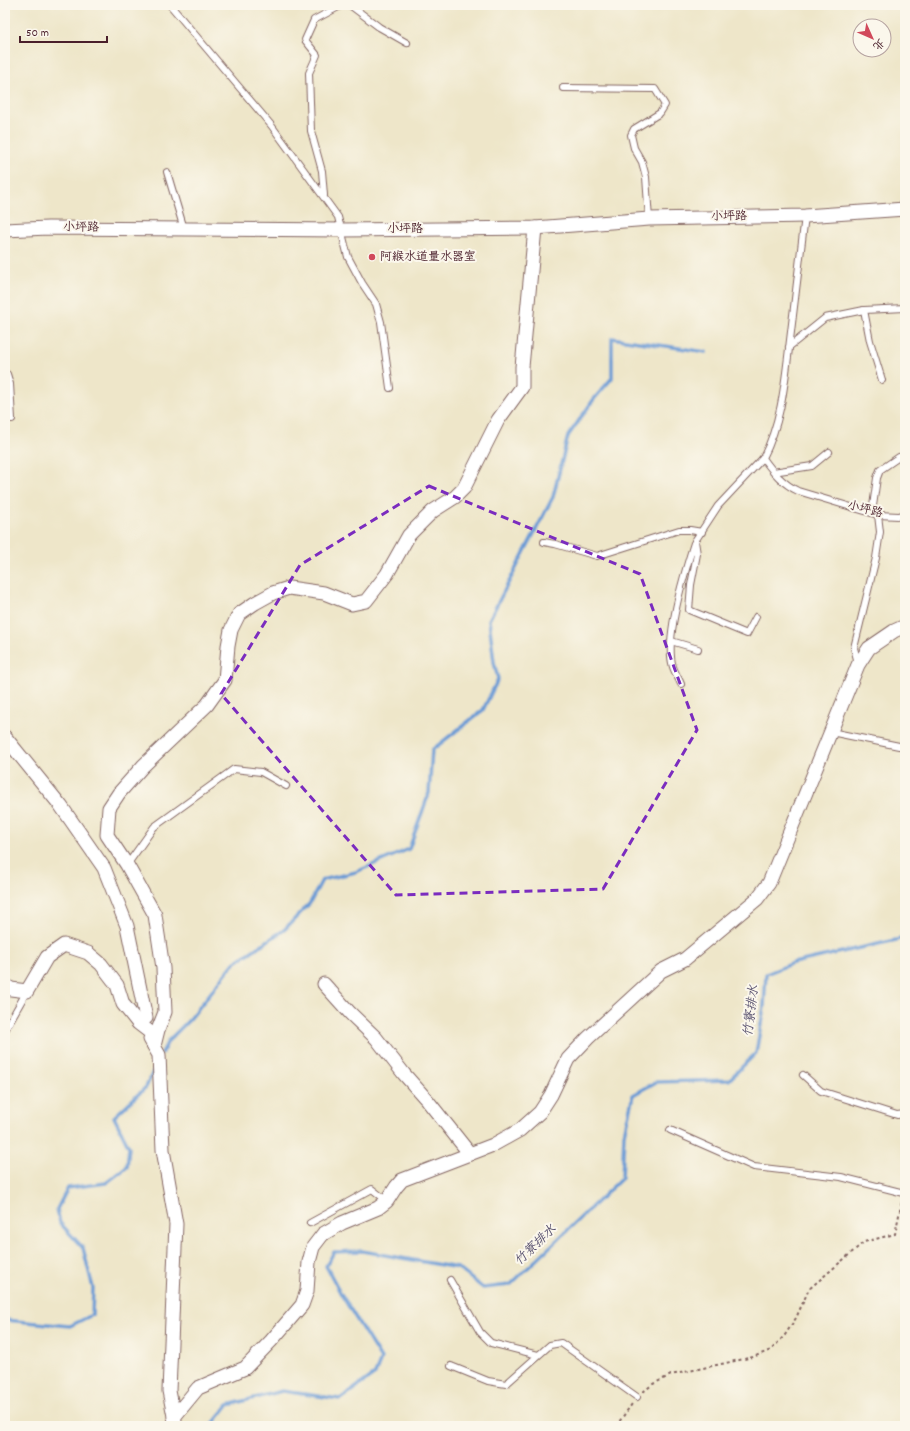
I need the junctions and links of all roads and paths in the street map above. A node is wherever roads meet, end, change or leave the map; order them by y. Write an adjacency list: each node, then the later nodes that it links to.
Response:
1 (170, 5): 7 (lane)
2 (342, 5): 7 (lane)
3 (350, 5): 4 (lane)
4 (407, 43)
5 (563, 88): 10 (lane)
6 (167, 172): 12 (lane)
7 (324, 197): 14 (lane)
8 (905, 209): 9 (street, 小坪路)
9 (805, 216): 10 (street, 小坪路); 17 (lane)
10 (649, 219): 11 (street, 小坪路)
11 (535, 228): 14 (street, 小坪路); 41 (street)
12 (184, 229): 13 (street, 小坪路); 14 (street, 小坪路)
13 (5, 230)
14 (342, 230): 20 (lane)
15 (905, 308): 16 (lane)
16 (864, 310): 17 (lane); 19 (lane)
17 (789, 347): 23 (lane)
18 (5, 373): 21 (lane)
19 (882, 380)
20 (390, 388)
21 (12, 419)
22 (829, 452): 25 (lane)
23 (763, 458): 25 (lane, 小坪路); 28 (lane)
24 (899, 458): 26 (lane)
25 (773, 472): 26 (lane, 小坪路)
26 (875, 514): 27 (lane, 小坪路); 35 (lane)
27 (905, 514)
28 (702, 532): 29 (lane); 30 (lane)
29 (695, 541): 31 (lane); 33 (lane)
30 (544, 542)
31 (756, 617)
32 (905, 626): 35 (street)
33 (671, 641): 34 (lane); 36 (lane)
34 (698, 649)
35 (858, 665): 37 (street)
36 (681, 684)
37 (831, 732): 39 (lane); 51 (street)
38 (5, 736): 45 (street)
39 (899, 746)
40 (286, 786): 41 (lane)
41 (127, 865): 47 (street)
42 (324, 984): 51 (street)
43 (5, 985): 44 (street)
44 (26, 991): 46 (lane); 47 (street)
45 (146, 1018)
46 (5, 1030)
47 (154, 1046): 59 (street)
48 (803, 1075): 49 (lane)
49 (905, 1114)
50 (670, 1130): 52 (lane)
51 (470, 1154): 53 (street)
52 (904, 1193): 58 (path)
53 (387, 1201): 54 (lane); 59 (street)
54 (310, 1223)
55 (450, 1280): 56 (lane)
56 (538, 1355): 57 (lane); 58 (lane)
57 (451, 1366)
58 (637, 1397): 60 (path)
59 (175, 1422)
60 (616, 1426)

